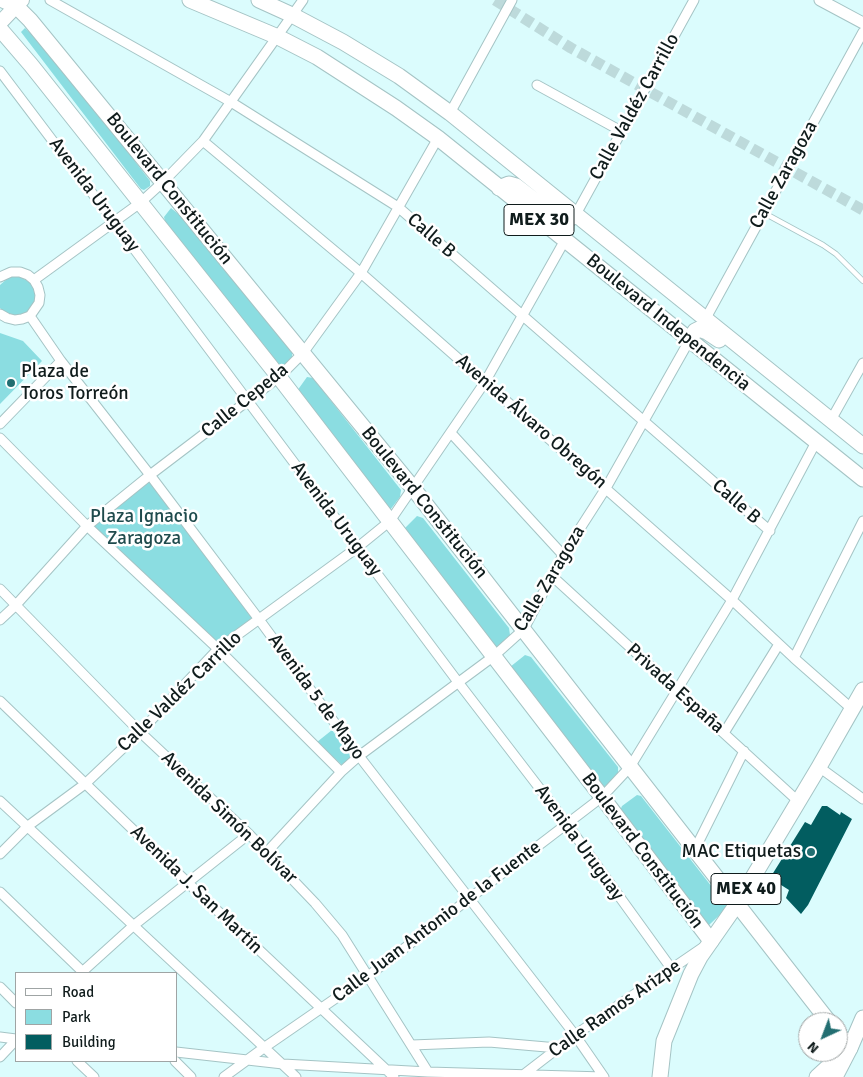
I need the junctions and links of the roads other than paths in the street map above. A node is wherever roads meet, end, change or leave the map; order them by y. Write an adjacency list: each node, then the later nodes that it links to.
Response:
1 (50, 0): 17 (street, Calle B)
2 (190, 0): 14 (main road, Boulevard Independencia / MEX 30)
3 (259, 0): 9 (main road, Boulevard Independencia / MEX 30)
4 (303, 0): 9 (street)
5 (512, 0): 18 (street)
6 (694, 0): 19 (street, Calle Valdéz Carrillo)
7 (820, 0): 11 (street)
8 (14, 2): 10 (main road); 22 (main road, Boulevard Constitución)
9 (292, 15): 14 (street); 18 (main road, Boulevard Independencia / MEX 30)
10 (0, 23)
11 (863, 23)
12 (0, 29): 24 (main road, Boulevard Constitución)
13 (863, 32): 26 (street, Calle Zaragoza)
14 (278, 37): 17 (street); 20 (main road, Boulevard Independencia / MEX 30)
15 (0, 71): 28 (street, Avenida Uruguay)
16 (537, 85): 19 (street)
17 (231, 102): 21 (street); 25 (street, Calle B)
18 (450, 113): 27 (main road, Boulevard Independencia / MEX 30)
19 (621, 132): 27 (street, Calle Valdéz Carrillo)
20 (438, 138): 23 (main road, Boulevard Independencia / MEX 30); 25 (street, Calle Cepeda)
21 (203, 141): 22 (street); 30 (street, Avenida Álvaro Obregón)
22 (163, 182): 24 (street); 39 (main road, Boulevard Constitución)
23 (499, 188): 27 (main road); 29 (main road, Boulevard Independencia / MEX 30)
24 (140, 203): 28 (street); 43 (main road, Boulevard Constitución)
25 (398, 207): 30 (street, Calle Cepeda); 36 (street, Calle B)
26 (764, 212): 33 (lane); 37 (street, Calle Zaragoza)
27 (576, 214): 37 (main road, Boulevard Independencia / MEX 30)
28 (114, 222): 32 (street); 45 (street, Avenida Uruguay)
29 (565, 240): 36 (street, Calle Valdéz Carrillo); 38 (main road, Boulevard Independencia / MEX 30)
30 (361, 273): 39 (street, Calle Cepeda); 44 (street, Avenida Álvaro Obregón)
31 (1, 274): 32 (street)
32 (34, 280): 35 (street)
33 (863, 281)
34 (0, 314): 35 (street)
35 (30, 316): 41 (street, Avenida 5 de Mayo)
36 (522, 316): 44 (street, Calle Valdéz Carrillo); 47 (street, Calle B)
37 (706, 318): 40 (main road, Boulevard Independencia / MEX 30)
38 (689, 341): 40 (main road); 47 (street, Calle Zaragoza); 51 (main road, Boulevard Independencia / MEX 30)
39 (303, 353): 43 (street, Calle Cepeda); 55 (main road, Boulevard Constitución)
40 (757, 359): 46 (main road, Boulevard Independencia / MEX 30)
41 (61, 361): 48 (street); 53 (street, Avenida 5 de Mayo)
42 (863, 363): 46 (street)
43 (279, 377): 45 (street, Calle Cepeda); 57 (main road, Boulevard Constitución)
44 (485, 382): 49 (street, Calle Valdéz Carrillo); 56 (street, Avenida Álvaro Obregón)
45 (247, 401): 53 (street, Calle Cepeda); 61 (street, Avenida Uruguay)
46 (831, 420): 52 (main road, Boulevard Independencia / MEX 30)
47 (643, 421): 56 (street, Calle Zaragoza); 60 (street, Calle B)
48 (0, 424)
49 (451, 434): 55 (street, Calle Valdéz Carrillo); 62 (street)
50 (0, 438): 59 (street)
51 (816, 442): 54 (main road, Boulevard Independencia / MEX 30); 60 (street, Calle Juan Antonio de la Fuente)
52 (863, 446)
53 (150, 475): 59 (street, Calle Cepeda); 67 (street, Avenida 5 de Mayo)
54 (863, 479)
55 (413, 488): 57 (street, Calle Valdéz Carrillo); 69 (main road, Boulevard Constitución)
56 (606, 488): 62 (street, Calle Zaragoza); 65 (street, Avenida Álvaro Obregón)
57 (390, 520): 61 (street, Calle Valdéz Carrillo); 72 (main road, Boulevard Constitución)
58 (863, 521): 73 (street)
59 (87, 526): 66 (street, Calle Cepeda); 71 (street)
60 (770, 531): 65 (street, Calle Juan Antonio de la Fuente)
61 (358, 547): 67 (street, Calle Valdéz Carrillo); 74 (street, Avenida Uruguay)
62 (563, 556): 63 (street, Calle Zaragoza)
63 (552, 576): 69 (street, Calle Zaragoza); 75 (street, Privada España)
64 (0, 590): 66 (street, Avenida Simón Bolívar)
65 (732, 600): 70 (street, Avenida Álvaro Obregón); 75 (street, Calle Juan Antonio de la Fuente)
66 (15, 606): 68 (street, Calle Cepeda); 79 (street, Avenida Simón Bolívar)
67 (258, 618): 71 (street, Calle Valdéz Carrillo); 82 (street, Avenida 5 de Mayo)
68 (0, 620)
69 (524, 629): 72 (street, Calle Zaragoza); 83 (main road, Boulevard Constitución)
70 (778, 644): 73 (street, Avenida Álvaro Obregón); 80 (street)
71 (218, 649): 79 (street, Calle Valdéz Carrillo); 85 (street)
72 (494, 656): 74 (street, Calle Zaragoza); 87 (main road, Boulevard Constitución)
73 (794, 658): 78 (street, Avenida Álvaro Obregón)
74 (458, 682): 82 (street, Calle Zaragoza); 91 (street, Avenida Uruguay)
75 (676, 689): 80 (street, Privada España); 83 (street, Calle Juan Antonio de la Fuente)
76 (863, 690): 78 (main road, MEX 40)
77 (0, 701): 86 (street, Avenida J. San Martín)
78 (852, 709): 84 (main road, MEX 40)
79 (140, 732): 86 (street, Calle Valdéz Carrillo); 93 (street, Avenida Simón Bolívar)
80 (724, 734): 81 (street, Privada España)
81 (744, 751): 90 (street, Privada España); 94 (street)
82 (359, 756): 85 (street, Calle Zaragoza); 99 (street, Avenida 5 de Mayo)
83 (630, 766): 87 (street, Calle Juan Antonio de la Fuente); 94 (main road, Boulevard Constitución)
84 (819, 767): 88 (street); 90 (main road, MEX 40)
85 (341, 772): 95 (street, Calle Zaragoza)
86 (85, 784): 92 (street, Calle Valdéz Carrillo); 97 (street, Avenida J. San Martín)
87 (602, 797): 91 (street, Calle Juan Antonio de la Fuente); 102 (main road, Boulevard Constitución)
88 (863, 799)
89 (0, 801): 92 (street)
90 (799, 802): 100 (main road, MEX 40)
91 (567, 824): 99 (street, Calle Juan Antonio de la Fuente); 103 (street, Avenida Uruguay)
92 (28, 826): 96 (street, Calle Valdéz Carrillo); 101 (street)
93 (249, 834): 95 (street, Avenida Simón Bolívar); 97 (street)
94 (695, 849): 100 (main road, Boulevard Constitución)
95 (267, 852): 106 (street, Avenida Simón Bolívar)
96 (0, 854)
97 (187, 882): 101 (street); 109 (street, Avenida J. San Martín)
98 (0, 892): 104 (street)
99 (469, 899): 106 (street, Calle Juan Antonio de la Fuente); 112 (street, Avenida 5 de Mayo)
100 (737, 904): 102 (main road, MEX 40); 110 (main road, Boulevard Constitución)
101 (133, 926): 105 (street); 118 (street)
102 (710, 942): 103 (street, Calle Ramos Arizpe); 137 (main road, MEX 40)
103 (671, 968): 112 (street, Calle Ramos Arizpe)
104 (81, 972)
105 (83, 972)
106 (368, 976): 109 (street, Calle Juan Antonio de la Fuente); 116 (street, Avenida Simón Bolívar)
107 (0, 987): 108 (street)
108 (15, 1002)
109 (322, 1009): 118 (street, Calle Juan Antonio de la Fuente); 128 (street, Avenida J. San Martín)
110 (821, 1012)
111 (863, 1018): 120 (main road)
112 (575, 1035): 119 (street, Calle Ramos Arizpe); 136 (street, Avenida 5 de Mayo)
113 (0, 1037): 114 (street)
114 (15, 1039)
115 (15, 1040): 122 (street)
116 (412, 1045): 119 (street); 129 (street, Avenida Simón Bolívar)
117 (848, 1046): 120 (main road)
118 (265, 1047): 123 (street, Calle Juan Antonio de la Fuente); 127 (street)
119 (558, 1048): 130 (street, Calle Ramos Arizpe)
120 (850, 1048): 126 (main road)
121 (178, 1052): 123 (street)
122 (0, 1057)
123 (247, 1060): 127 (street); 133 (street, Calle Juan Antonio de la Fuente)
124 (78, 1062): 131 (street)
125 (175, 1062): 132 (street)
126 (842, 1063): 138 (main road); 139 (main road)
127 (283, 1064): 128 (street); 134 (street)
128 (386, 1068): 129 (street); 135 (street, Avenida J. San Martín)
129 (428, 1072): 130 (street)
130 (523, 1076): 136 (street)
131 (94, 1077)
132 (191, 1077)
133 (224, 1077)
134 (296, 1077)
135 (394, 1077)
136 (604, 1077)
137 (660, 1077)
138 (817, 1077)
139 (835, 1077)

